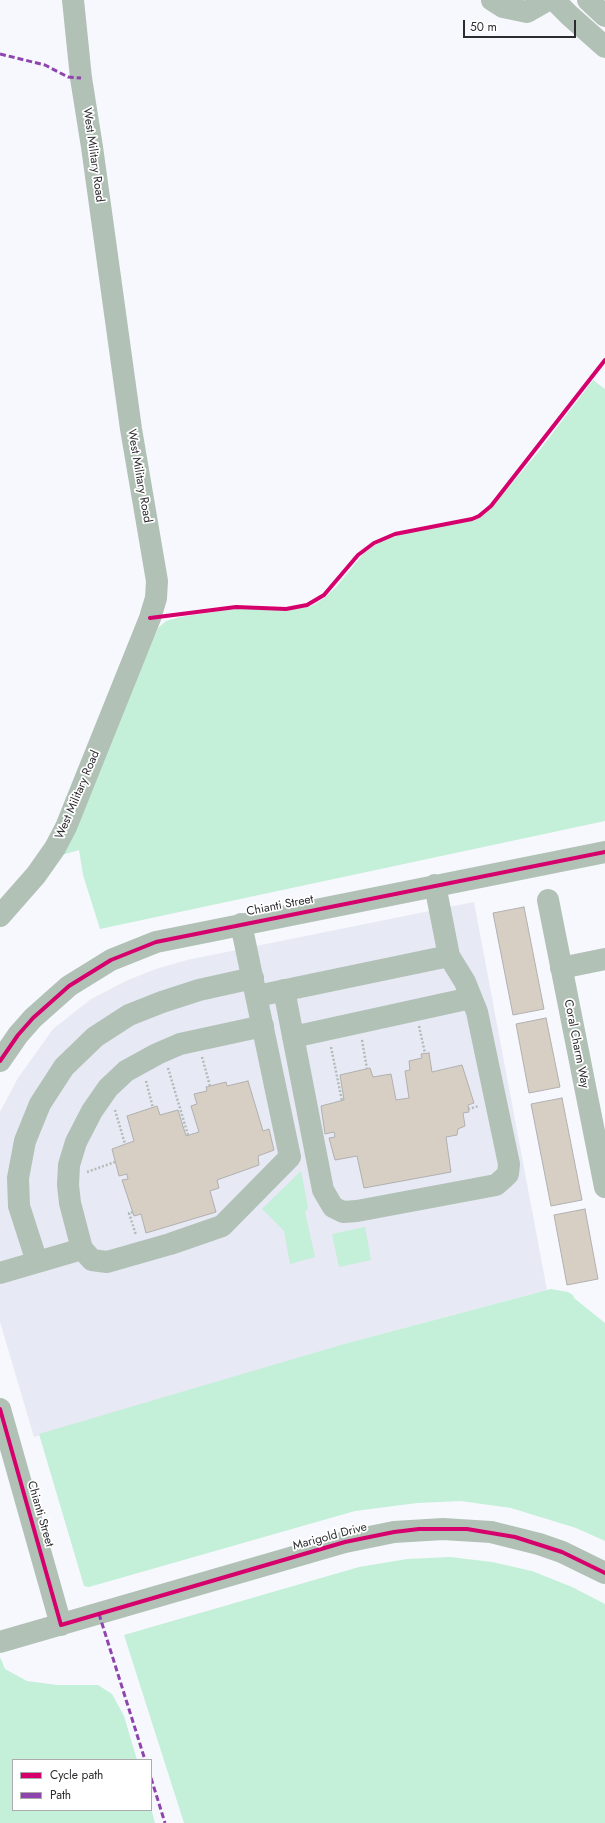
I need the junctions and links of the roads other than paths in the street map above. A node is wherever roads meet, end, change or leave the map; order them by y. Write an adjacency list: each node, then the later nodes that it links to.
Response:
1 (73, 0): 11 (street, West Military Road)
2 (492, 0): 3 (street)
3 (548, 0)
4 (554, 0): 7 (street)
5 (588, 0): 6 (street)
6 (605, 16)
7 (605, 47)
8 (605, 852): 9 (street, Chianti Street)
9 (435, 885): 12 (street, Chianti Street); 13 (street)
10 (548, 900): 15 (street, Coral Charm Way)
11 (0, 916)
12 (242, 924): 16 (street); 21 (street, Chianti Street)
13 (449, 956): 17 (street); 18 (street)
14 (605, 959): 15 (street)
15 (561, 968): 22 (street, Coral Charm Way)
16 (255, 987): 17 (street); 19 (street); 25 (street)
17 (284, 990): 20 (street)
18 (471, 998): 20 (street); 20 (street)
19 (263, 1026): 24 (street); 24 (street)
20 (293, 1037)
21 (1, 1056)
22 (597, 1109): 23 (street, Coral Charm Way)
23 (605, 1187)
24 (82, 1249): 25 (street)
25 (37, 1262): 26 (street)
26 (0, 1273)
27 (0, 1409): 29 (street, Chianti Street)
28 (605, 1573): 29 (street, Marigold Drive)
29 (61, 1624): 30 (street, Marigold Drive)
30 (0, 1642)

